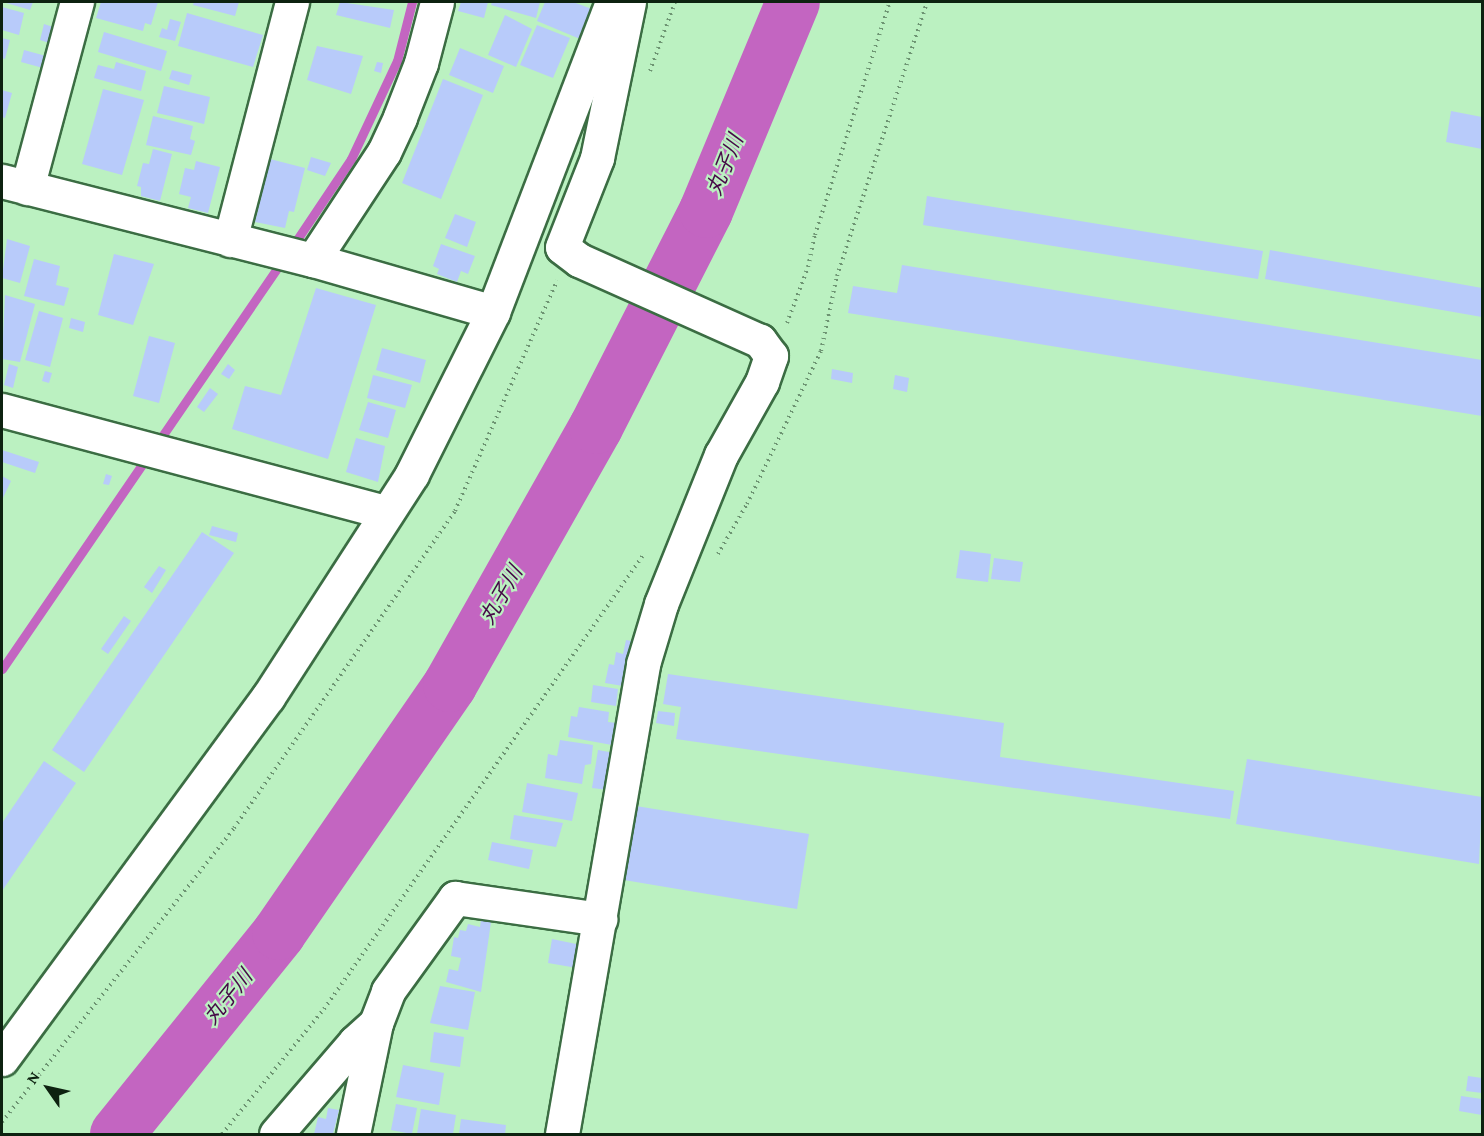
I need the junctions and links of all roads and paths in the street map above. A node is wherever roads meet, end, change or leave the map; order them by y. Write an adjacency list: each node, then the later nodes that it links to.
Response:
1 (77, 2): 8 (street)
2 (292, 2): 9 (street)
3 (437, 2): 10 (street)
4 (612, 2): 11 (street)
5 (629, 2): 12 (street)
6 (890, 2): 12 (path)
7 (927, 2): 16 (path)
8 (14, 185): 9 (street)
9 (230, 240): 10 (street)
10 (313, 260): 11 (street)
11 (493, 312): 14 (street)
12 (766, 348): 17 (street)
13 (2, 410): 14 (street)
14 (386, 512): 19 (street)
15 (648, 549): 20 (path)
16 (714, 561)
17 (600, 919): 18 (street); 23 (street)
18 (376, 1023): 21 (street); 22 (street)
19 (2, 1059)
20 (222, 1134)
21 (276, 1134)
22 (353, 1134)
23 (562, 1134)

